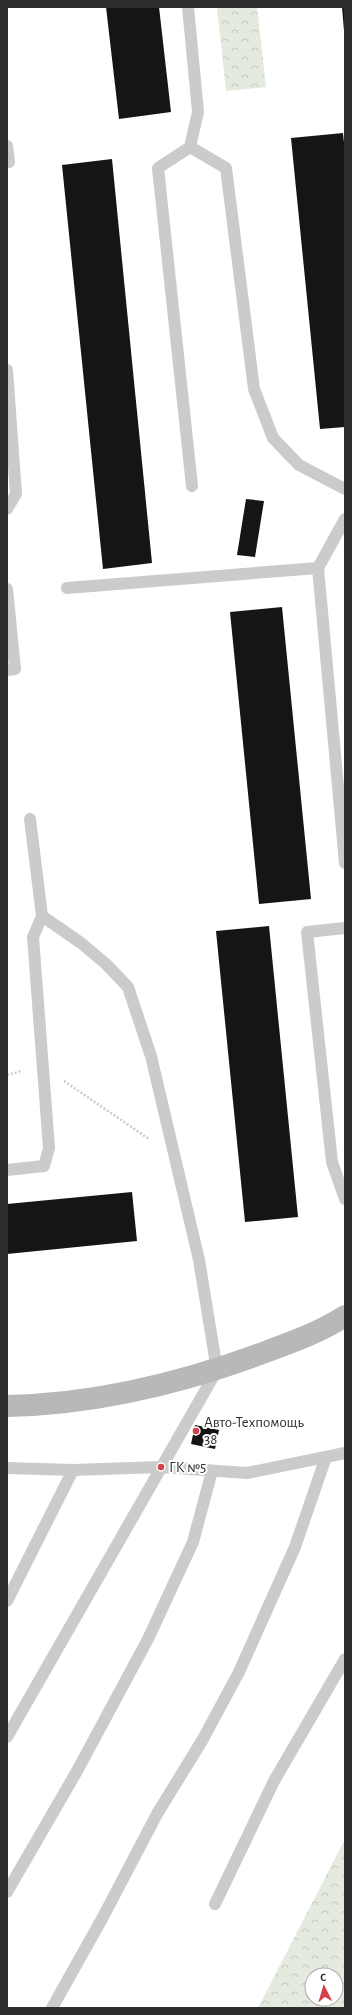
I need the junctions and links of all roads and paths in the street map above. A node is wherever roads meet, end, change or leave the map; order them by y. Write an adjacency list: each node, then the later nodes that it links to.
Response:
1 (188, 7): 3 (lane)
2 (7, 146): 4 (lane)
3 (190, 147): 6 (lane); 7 (lane)
4 (8, 162)
5 (7, 370): 8 (lane)
6 (192, 486)
7 (345, 489)
8 (7, 509)
9 (345, 519): 10 (lane)
10 (318, 568): 11 (lane); 15 (lane)
11 (67, 588)
12 (7, 589): 13 (lane)
13 (7, 670)
14 (30, 819): 16 (lane)
15 (345, 863)
16 (42, 916): 18 (lane); 20 (lane)
17 (345, 928): 22 (lane)
18 (43, 1066): 19 (path); 20 (path); 21 (lane)
19 (7, 1075)
20 (174, 1156): 24 (lane)
21 (7, 1170)
22 (345, 1199)
23 (345, 1316): 24 (main road)
24 (217, 1370): 25 (main road); 28 (lane)
25 (7, 1406)
26 (345, 1453): 27 (lane)
27 (326, 1457): 31 (lane); 37 (lane)
28 (160, 1467): 30 (lane); 31 (lane); 34 (lane)
29 (7, 1468): 30 (lane)
30 (73, 1470): 32 (lane)
31 (212, 1471): 35 (lane)
32 (7, 1601)
33 (345, 1659): 36 (lane)
34 (7, 1737)
35 (7, 1892)
36 (214, 1904)
37 (52, 2008)

